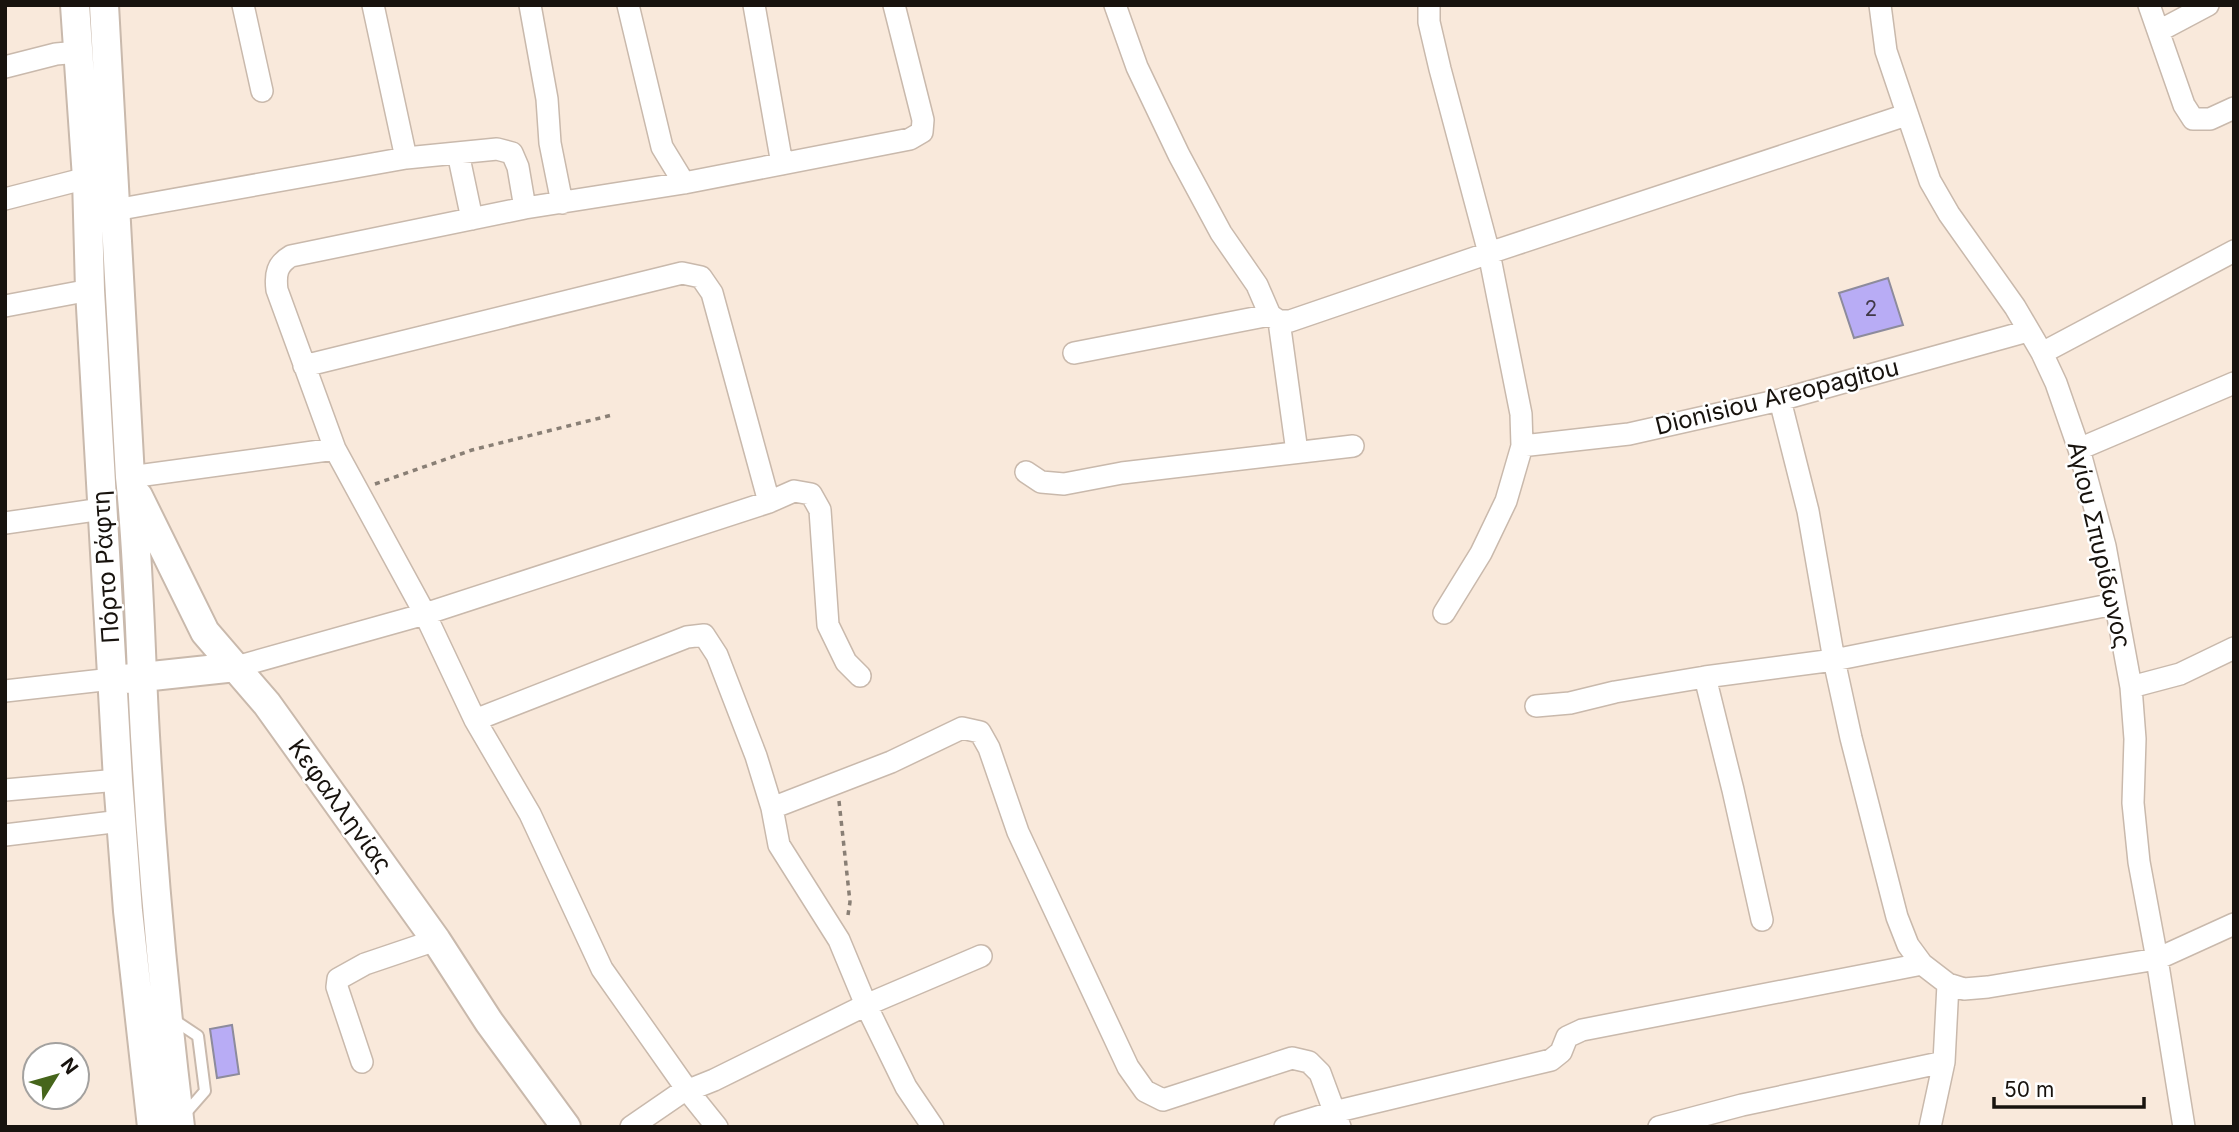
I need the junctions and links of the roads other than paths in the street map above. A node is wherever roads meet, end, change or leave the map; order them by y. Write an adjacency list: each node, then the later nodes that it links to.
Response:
1 (75, 5): 15 (main road, Πόρτο Ράφτη)
2 (104, 5): 28 (main road, Πόρτο Ράφτη)
3 (243, 5): 17 (street)
4 (373, 5): 21 (street)
5 (530, 5): 26 (street)
6 (628, 5): 24 (street)
7 (754, 5): 22 (street)
8 (894, 5): 22 (street)
9 (1115, 5): 34 (street)
10 (1429, 5): 31 (street)
11 (1880, 5): 19 (street, Αγίου Σπυρίδωνος)
12 (2149, 5): 14 (street)
13 (2208, 5): 14 (street)
14 (2159, 31): 18 (street)
15 (79, 51): 16 (street); 23 (main road, Πόρτο Ράφτη)
16 (5, 67)
17 (262, 91)
18 (2234, 108)
19 (1906, 115): 31 (street); 35 (street, Αγίου Σπυρίδωνος)
20 (458, 153): 21 (street); 27 (street); 29 (street)
21 (406, 158): 28 (street)
22 (782, 164): 24 (street)
23 (87, 178): 25 (street); 32 (main road, Πόρτο Ράφτη)
24 (684, 183): 26 (street)
25 (5, 199)
26 (562, 203): 27 (street)
27 (525, 208): 29 (street)
28 (115, 210): 47 (main road, Πόρτο Ράφτη)
29 (472, 219): 38 (street)
30 (2234, 251): 37 (street)
31 (1489, 253): 34 (street); 42 (street)
32 (90, 289): 33 (street); 49 (main road, Πόρτο Ράφτη)
33 (5, 306)
34 (1274, 318): 36 (street); 45 (street)
35 (2028, 331): 37 (street, Αγίου Σπυρίδωνος); 40 (street, Dionisiou Areopagitou)
36 (1074, 353)
37 (2042, 353): 44 (street, Αγίου Σπυρίδωνος)
38 (304, 366): 43 (street); 48 (street)
39 (2234, 383): 44 (street)
40 (1780, 400): 42 (street, Dionisiou Areopagitou); 55 (street)
41 (1353, 446): 45 (street)
42 (1522, 446): 52 (street)
43 (335, 449): 47 (street); 53 (street)
44 (2079, 449): 51 (street, Αγίου Σπυρίδωνος)
45 (1297, 452): 46 (street)
46 (1026, 472)
47 (130, 477): 56 (main road, Κεφαλληνίας); 60 (main road, Πόρτο Ράφτη)
48 (769, 502): 53 (street); 57 (street)
49 (102, 509): 50 (street); 59 (main road, Πόρτο Ράφτη)
50 (5, 523)
51 (2114, 604): 55 (street); 61 (street, Αγίου Σπυρίδωνος)
52 (1444, 613)
53 (425, 614): 56 (street); 64 (street)
54 (2234, 648): 61 (street)
55 (1834, 660): 58 (street); 75 (street)
56 (236, 667): 60 (main road); 72 (main road, Κεφαλληνίας)
57 (860, 676)
58 (1704, 677): 63 (street); 70 (street)
59 (112, 679): 60 (main road); 62 (street); 65 (main road, Πόρτο Ράφτη)
60 (142, 679): 82 (main road, Πόρτο Ράφτη)
61 (2131, 687): 74 (street, Αγίου Σπυρίδωνος)
62 (5, 691)
63 (1536, 706)
64 (475, 720): 67 (street); 80 (street)
65 (118, 780): 66 (street); 68 (main road, Πόρτο Ράφτη)
66 (5, 790)
67 (772, 808): 77 (street); 81 (street)
68 (121, 821): 69 (street); 83 (main road, Πόρτο Ράφτη)
69 (5, 835)
70 (1762, 920)
71 (2234, 924): 74 (street)
72 (436, 940): 78 (street); 84 (main road, Κεφαλληνίας)
73 (981, 957): 77 (street)
74 (2158, 959): 76 (street); 91 (street, Αγίου Σπυρίδωνος)
75 (1922, 964): 76 (street); 81 (street)
76 (1948, 984): 79 (street)
77 (866, 1005): 80 (street); 87 (street)
78 (362, 1062)
79 (1944, 1062): 89 (street); 90 (street)
80 (688, 1091): 85 (street); 86 (street)
81 (1337, 1119): 88 (street)
82 (180, 1124)
83 (152, 1127)
84 (566, 1127)
85 (631, 1127)
86 (717, 1127)
87 (933, 1127)
88 (1285, 1127)
89 (1658, 1127)
90 (1930, 1127)
91 (2184, 1127)

